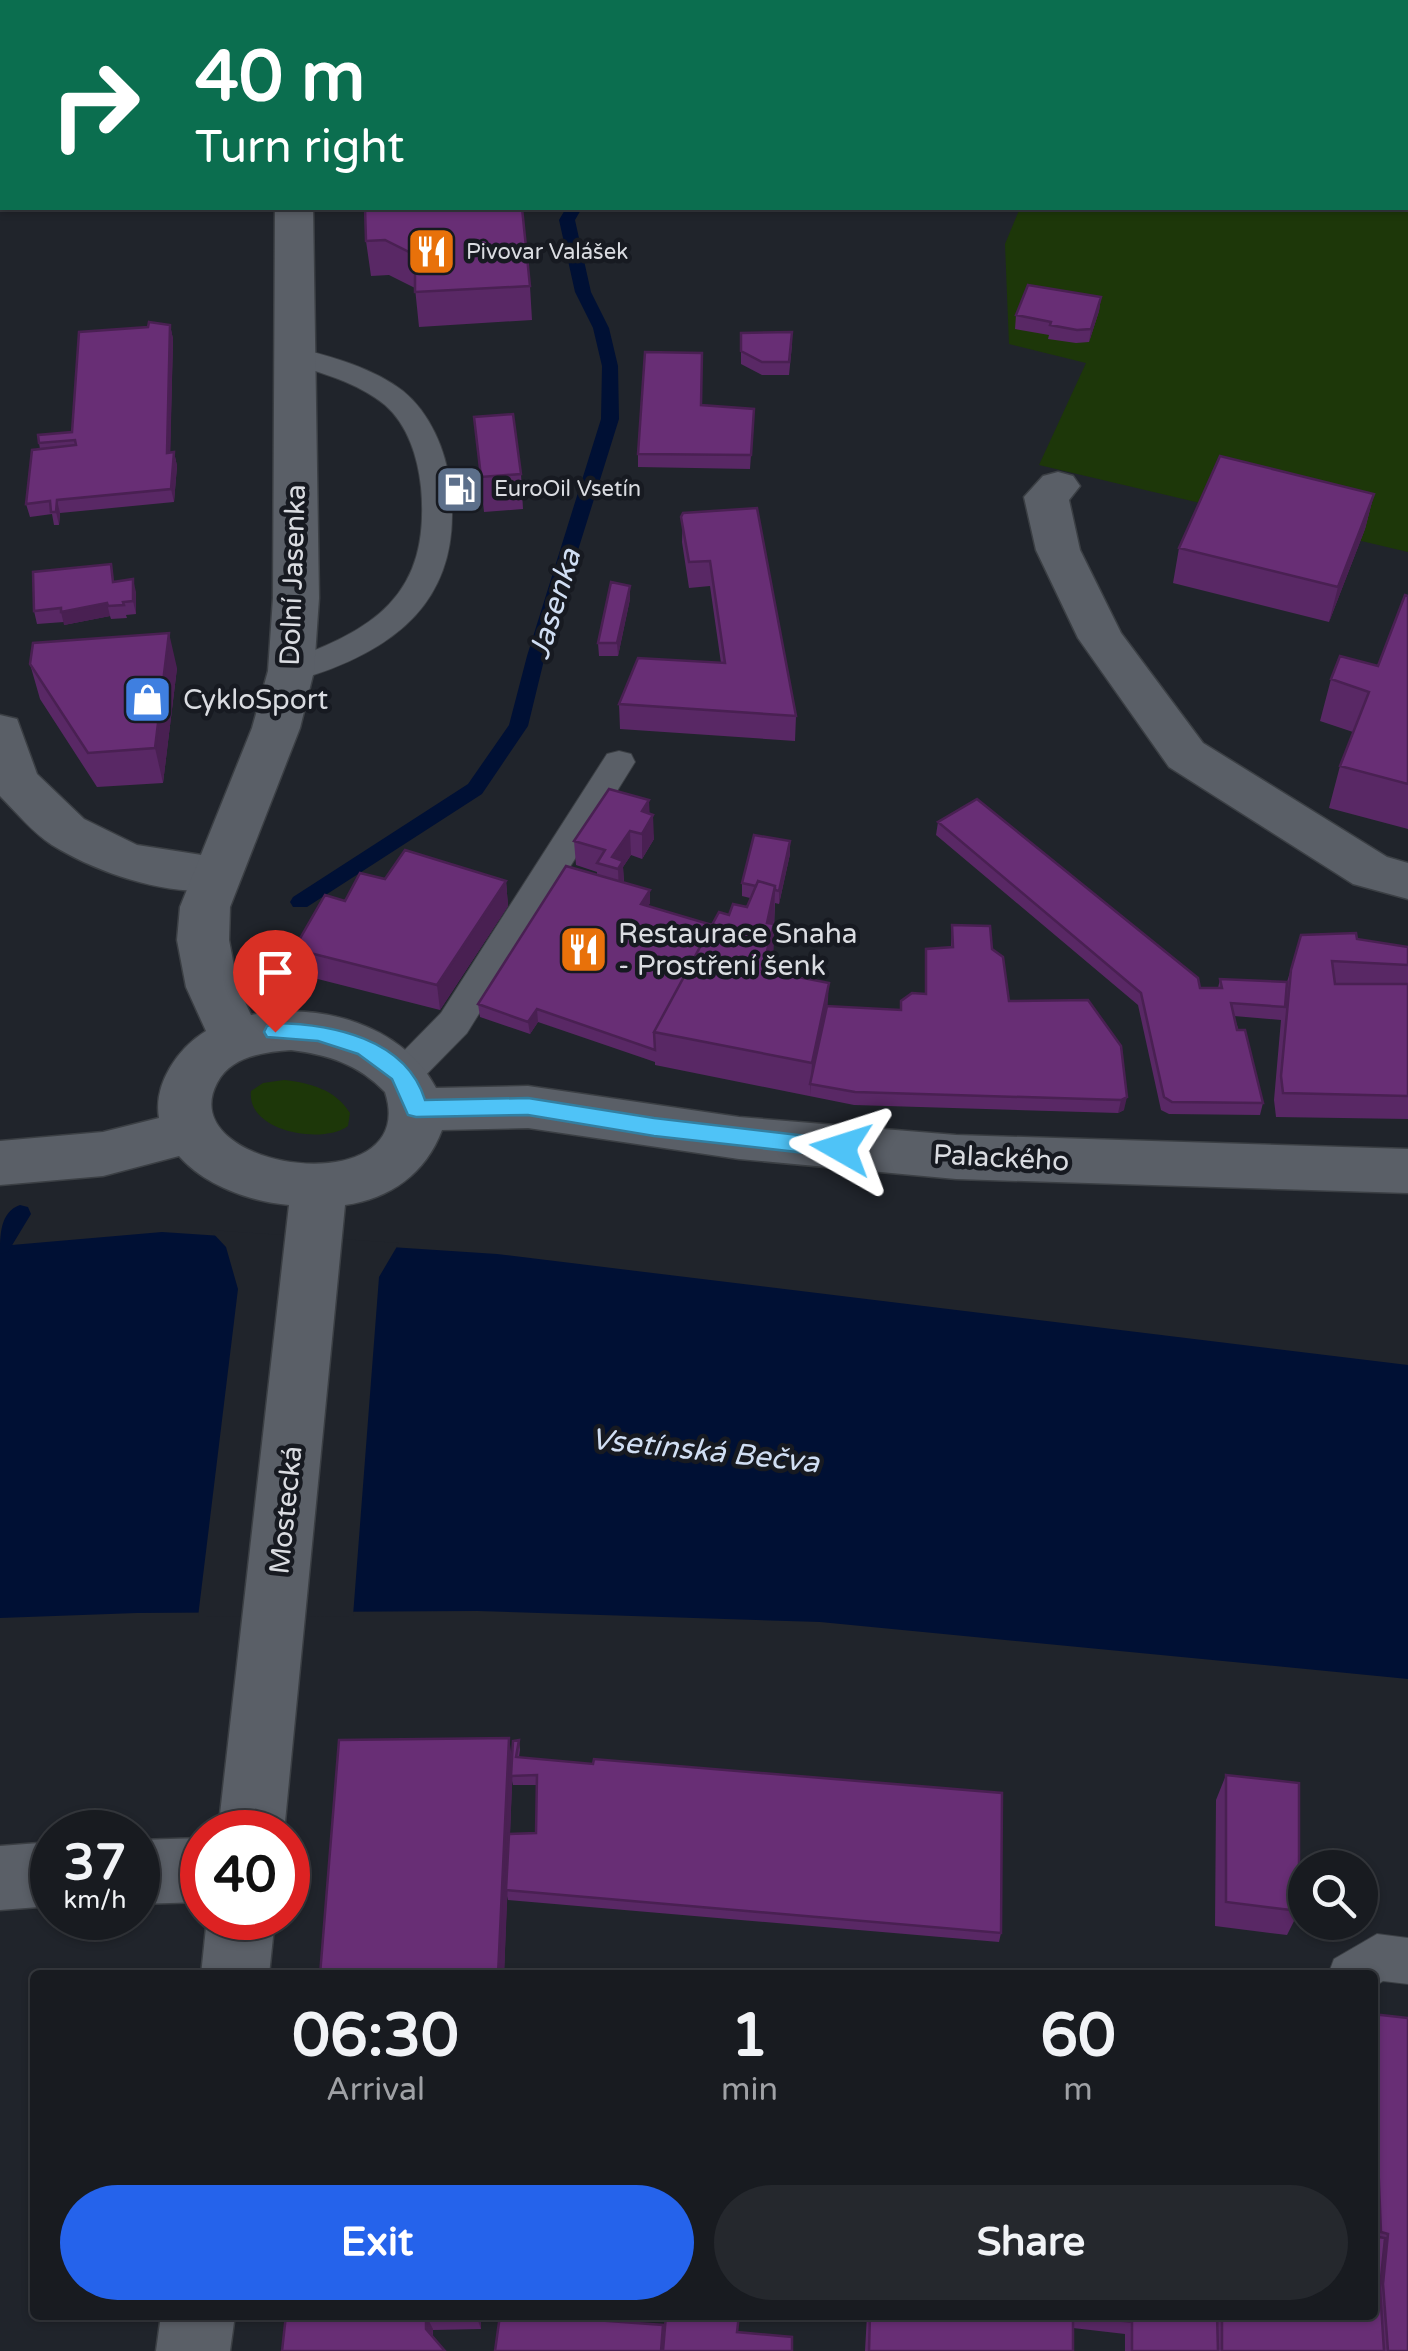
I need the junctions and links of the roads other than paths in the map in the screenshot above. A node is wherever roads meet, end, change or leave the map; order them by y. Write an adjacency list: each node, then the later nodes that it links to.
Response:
1 (294, 210): 2 (street, Dolní Jasenka)
2 (296, 356): 4 (street, Dolní Jasenka); 4 (lane)
3 (1058, 486): 8 (street)
4 (291, 671): 7 (street, Dolní Jasenka)
5 (0, 731): 7 (street)
6 (619, 762): 10 (lane)
7 (216, 872): 9 (street, Dolní Jasenka)
8 (1408, 881)
9 (237, 1040): 10 (street); 11 (street)
10 (409, 1093): 13 (street, Palackého); 14 (street)
11 (192, 1131): 12 (street); 14 (street)
12 (0, 1163)
13 (1408, 1172)
14 (317, 1202): 15 (street, Mostecká)
15 (253, 1810)
16 (30, 1876): 17 (street)
17 (0, 1878)
18 (239, 1940): 20 (street)
19 (1408, 1962): 21 (lane)
20 (236, 1970)
21 (1358, 1970)
22 (197, 2320): 23 (street)
23 (193, 2351)

